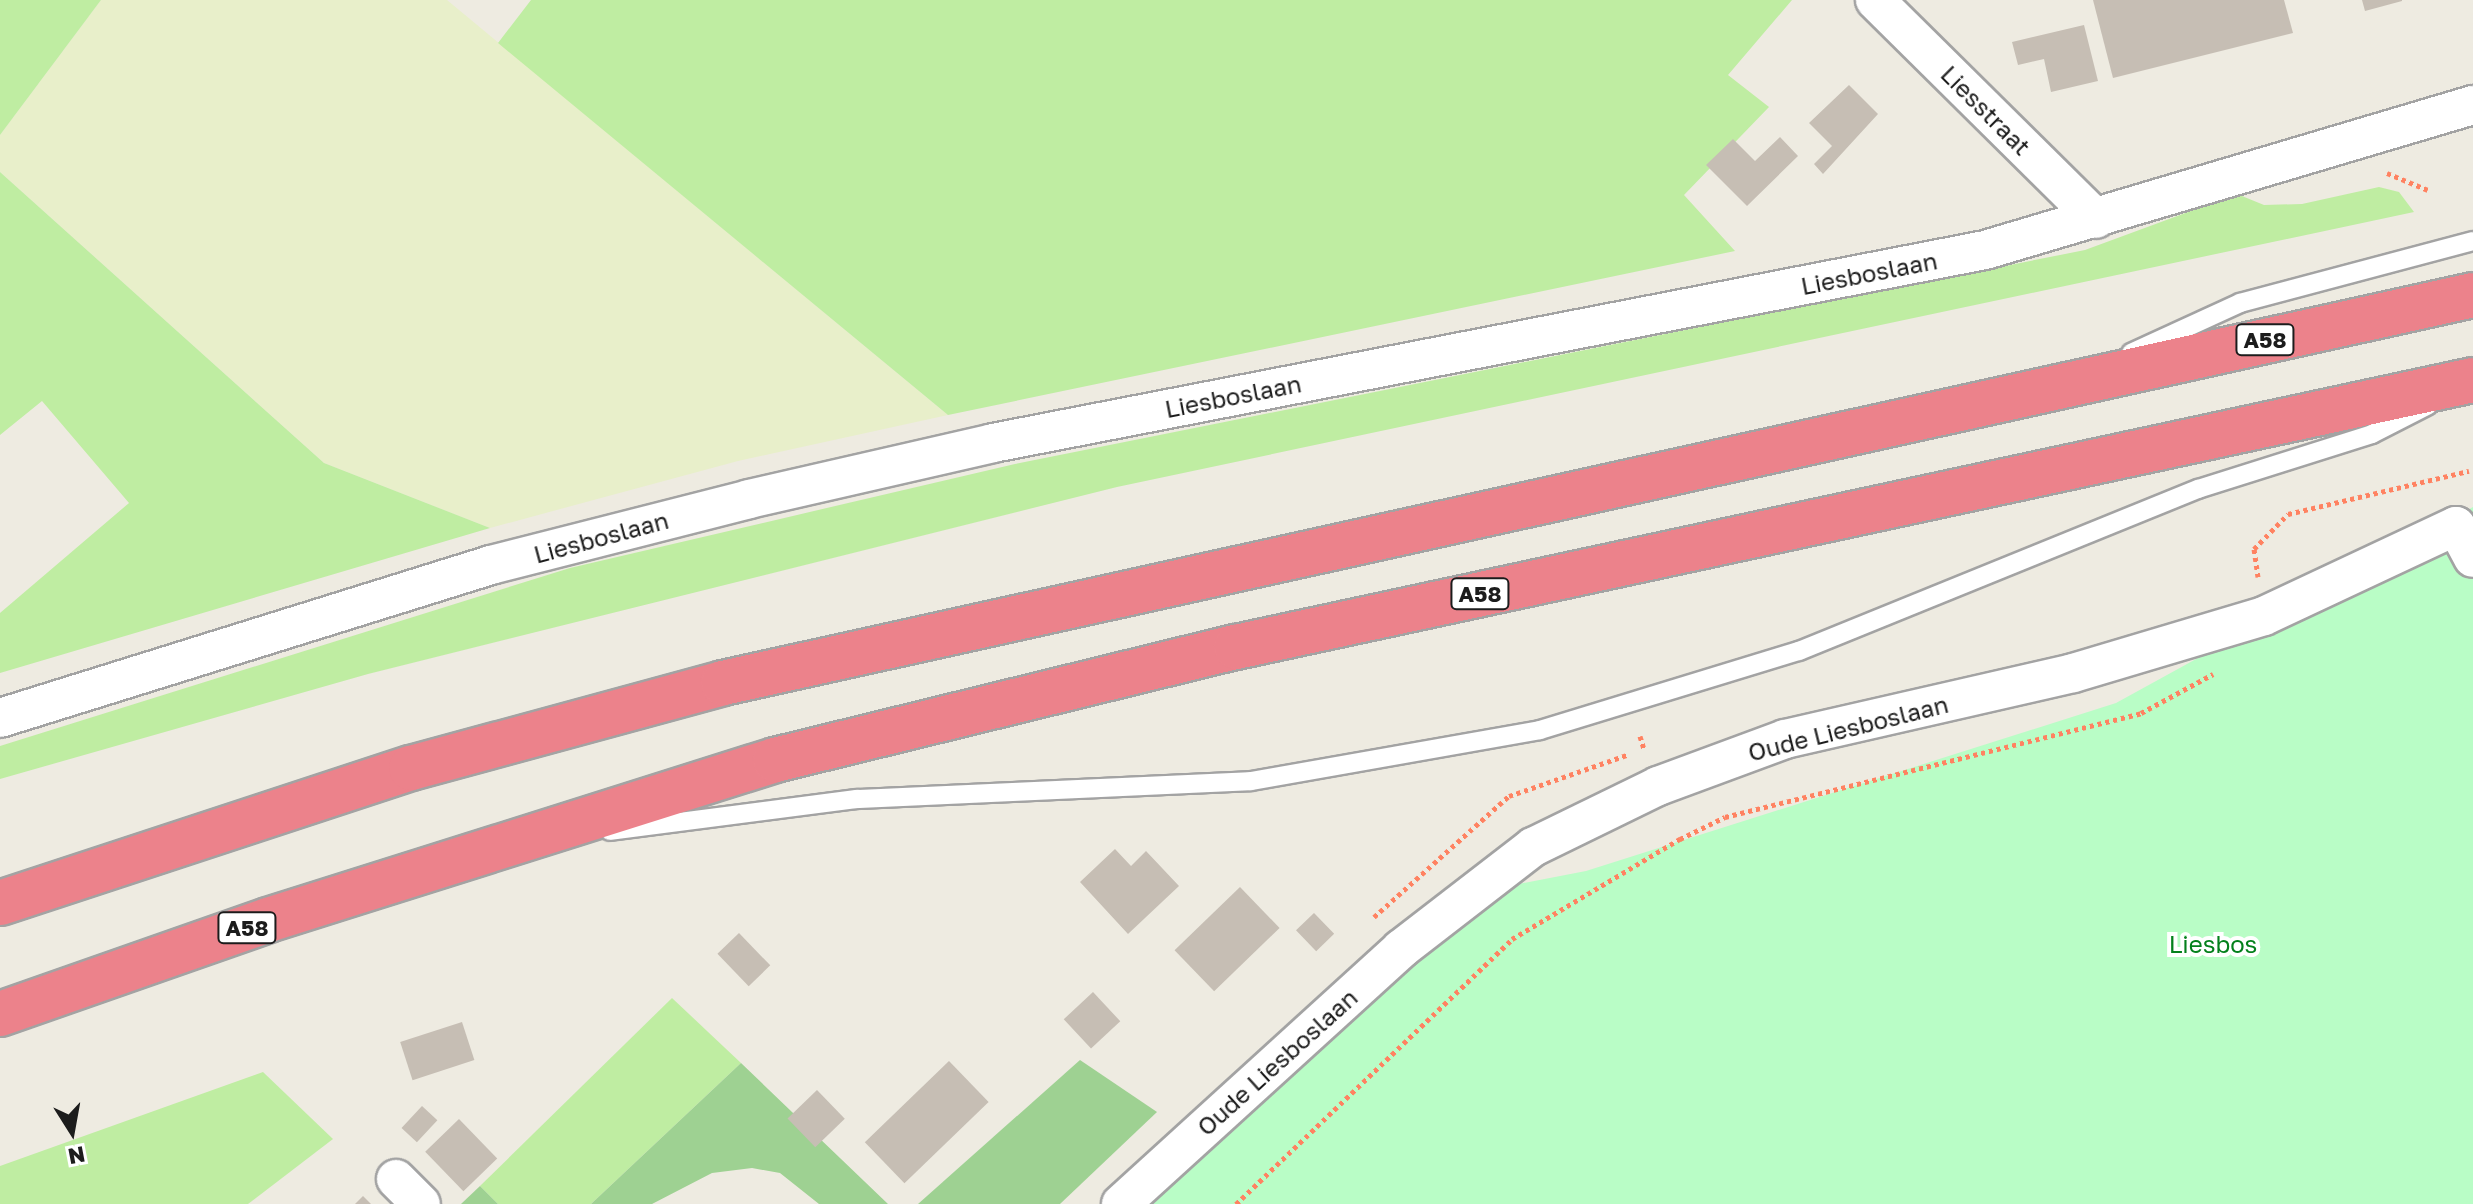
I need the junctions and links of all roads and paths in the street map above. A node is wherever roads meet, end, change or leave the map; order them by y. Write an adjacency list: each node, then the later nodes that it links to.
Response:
1 (1875, 0): 3 (street, Liesstraat)
2 (2473, 105): 3 (street, Liesboslaan)
3 (2096, 219): 12 (street, Liesboslaan)
4 (2473, 241): 7 (lane, A58)
5 (2473, 295): 7 (highway, A58)
6 (2473, 381): 13 (highway, A58); 13 (lane, A58)
7 (2058, 386): 14 (highway, A58)
8 (2469, 471): 10 (path)
9 (2465, 542): 10 (street, Oude Liesboslaan)
10 (2264, 616): 16 (street, Oude Liesboslaan)
11 (2229, 666): 17 (path)
12 (0, 718)
13 (496, 846): 15 (highway, A58)
14 (0, 903)
15 (0, 1014)
16 (1121, 1204)
17 (1236, 1204)

